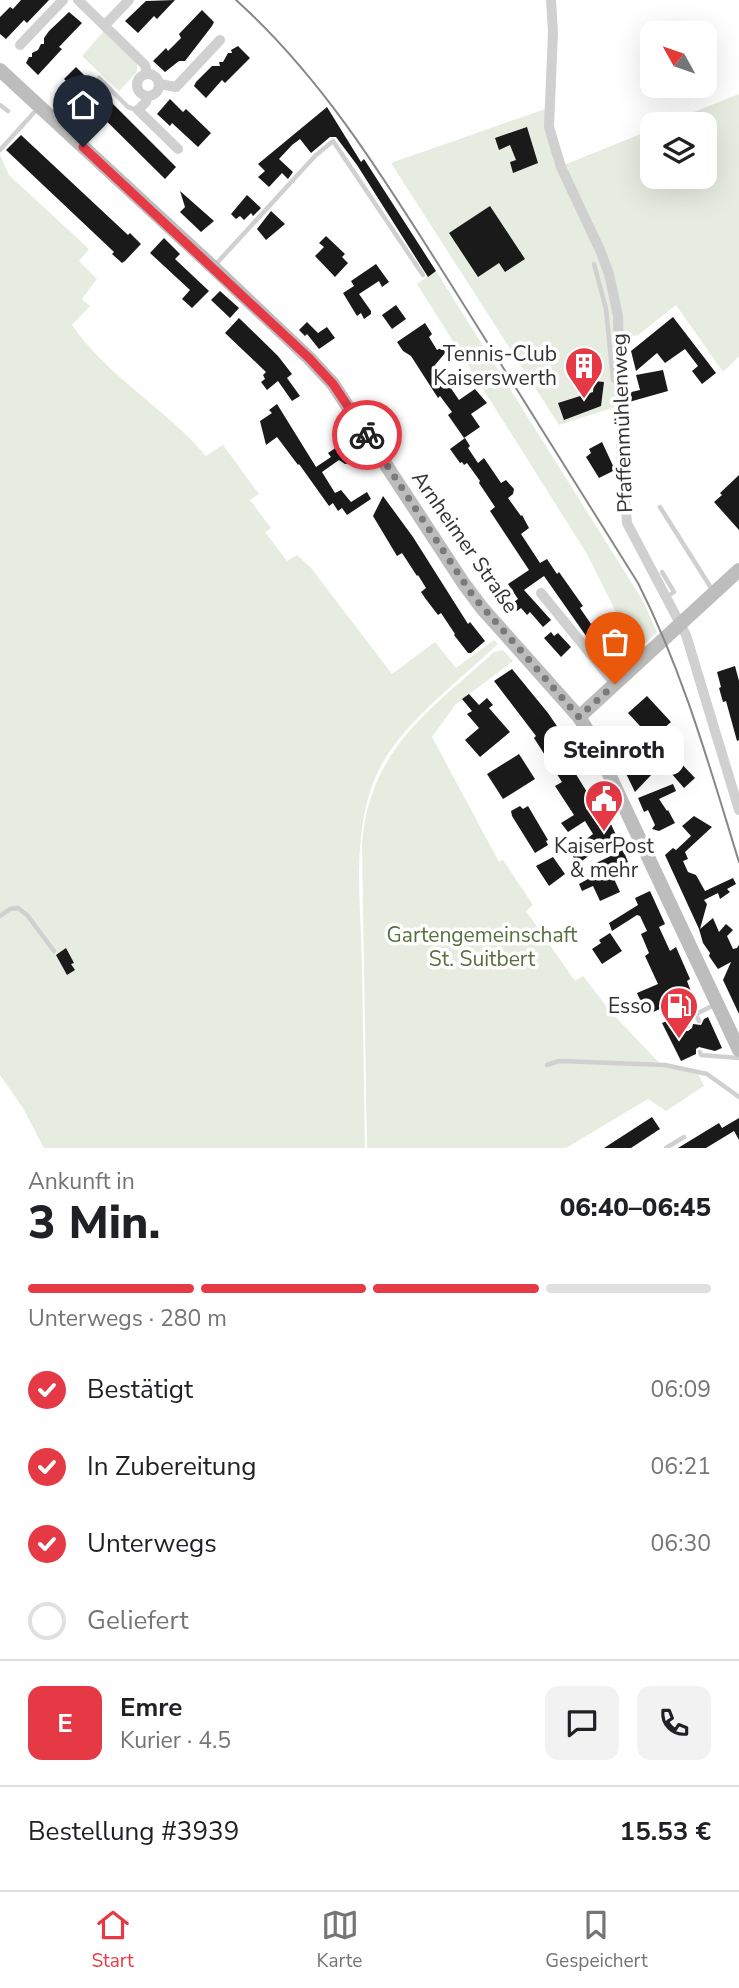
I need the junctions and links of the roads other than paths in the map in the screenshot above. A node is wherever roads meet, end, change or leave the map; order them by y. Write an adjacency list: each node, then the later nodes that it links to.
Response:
1 (63, 0): 7 (street)
2 (78, 0): 5 (street)
3 (129, 0): 5 (street)
4 (551, 0): 22 (street, Pfaffenmühlenweg)
5 (105, 25): 9 (street)
6 (220, 40): 11 (street)
7 (20, 45)
8 (0, 70): 14 (main road, Arnheimer Straße)
9 (147, 73): 11 (street); 12 (street)
10 (99, 78): 15 (lane)
11 (160, 84): 12 (street)
12 (147, 96): 15 (street)
13 (0, 105): 16 (lane)
14 (39, 107): 17 (lane); 20 (main road, Arnheimer Straße)
15 (138, 110): 18 (street)
16 (8, 111)
17 (0, 149)
18 (178, 149)
19 (594, 264): 22 (lane)
20 (213, 267): 21 (lane); 31 (main road, Arnheimer Straße)
21 (423, 275)
22 (621, 385): 28 (street, Pfaffenmühlenweg)
23 (660, 507): 26 (lane)
24 (739, 570): 26 (main road)
25 (662, 572): 28 (lane)
26 (713, 592): 29 (main road)
27 (541, 593): 30 (street)
28 (667, 597): 29 (street)
29 (684, 629): 30 (main road); 32 (street)
30 (615, 684): 31 (main road)
31 (579, 717): 35 (main road, Arnheimer Straße)
32 (739, 810)
33 (0, 916): 34 (lane)
34 (54, 951)
35 (717, 1004): 36 (lane); 39 (main road, Arnheimer Straße)
36 (696, 1014): 37 (lane); 38 (lane)
37 (699, 1021)
38 (688, 1026)
39 (739, 1050)
40 (700, 1052): 41 (lane)
41 (739, 1058)
42 (547, 1065): 43 (lane)
43 (739, 1097)
44 (684, 1137): 45 (lane)
45 (666, 1148)

